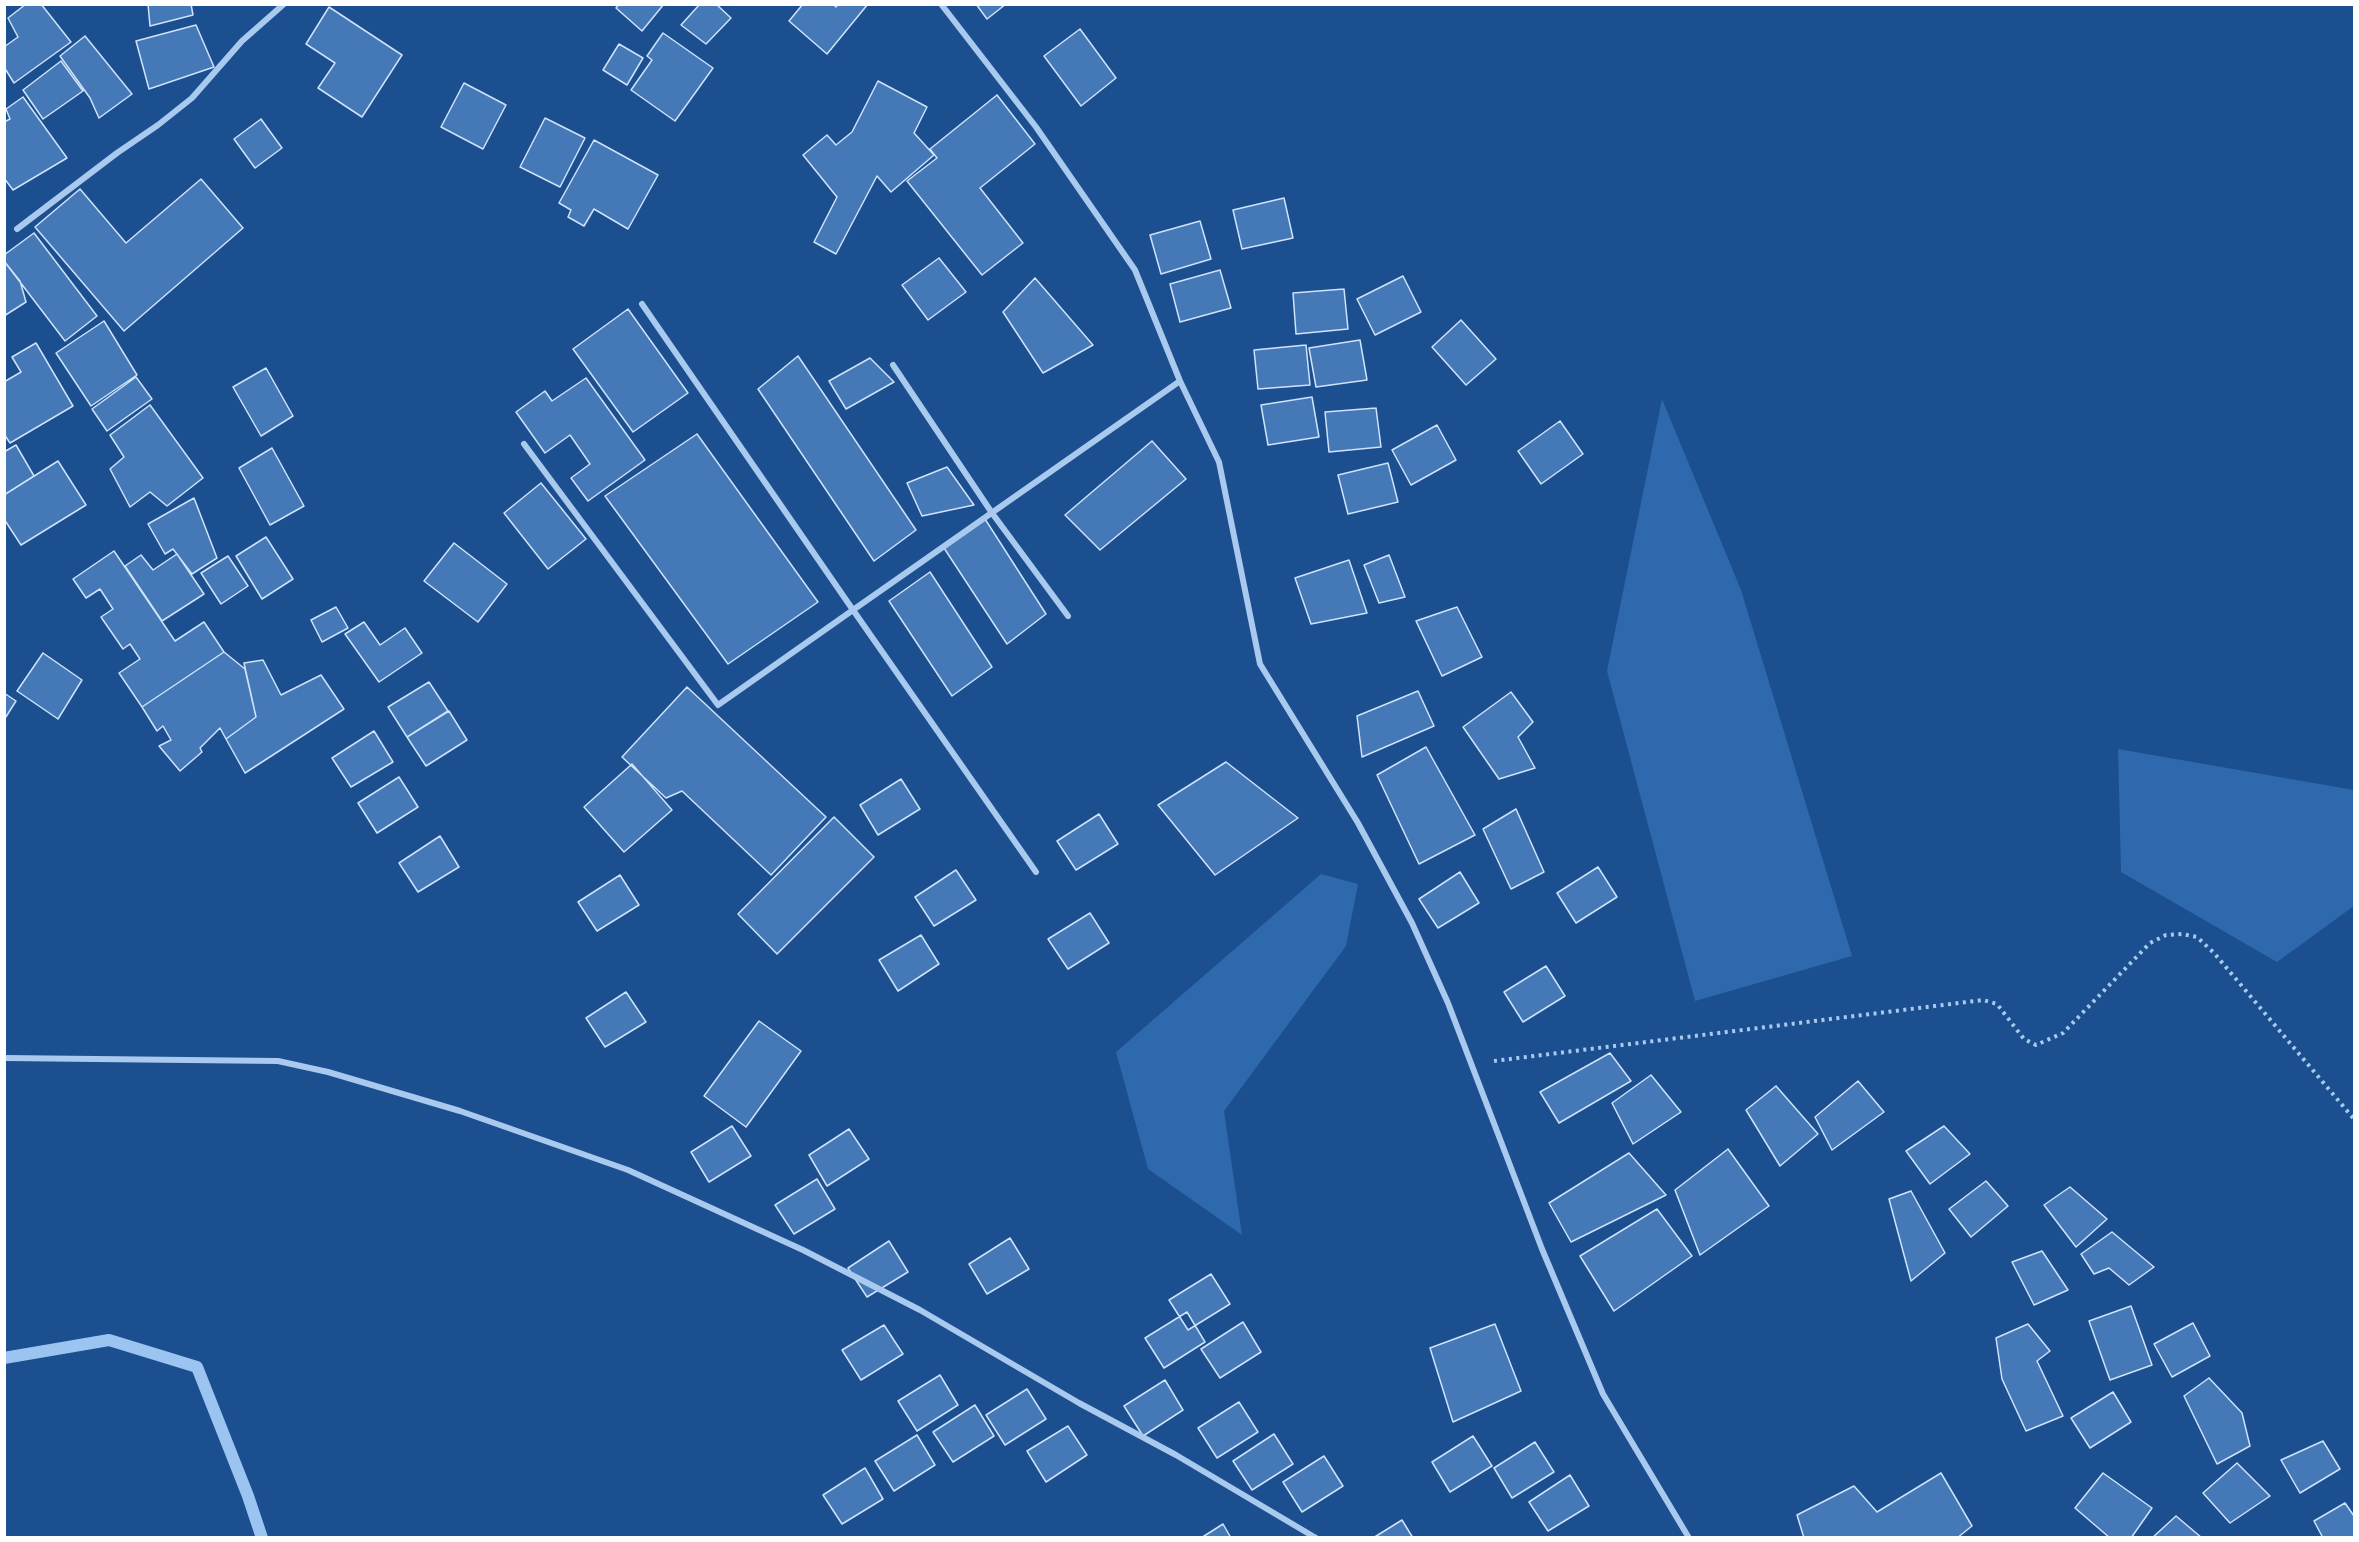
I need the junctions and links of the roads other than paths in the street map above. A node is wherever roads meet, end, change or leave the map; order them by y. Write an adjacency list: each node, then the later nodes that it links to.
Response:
1 (284, 4): 3 (street)
2 (941, 4): 6 (street)
3 (17, 229)
4 (642, 304): 9 (street)
5 (892, 365): 8 (street)
6 (1180, 381): 8 (street); 14 (street)
7 (524, 444): 9 (street)
8 (992, 513): 9 (street); 10 (street)
9 (853, 610): 11 (street)
10 (1068, 616)
11 (1036, 872)
12 (4, 1058): 13 (street)
13 (1316, 1538)
14 (1689, 1538)

